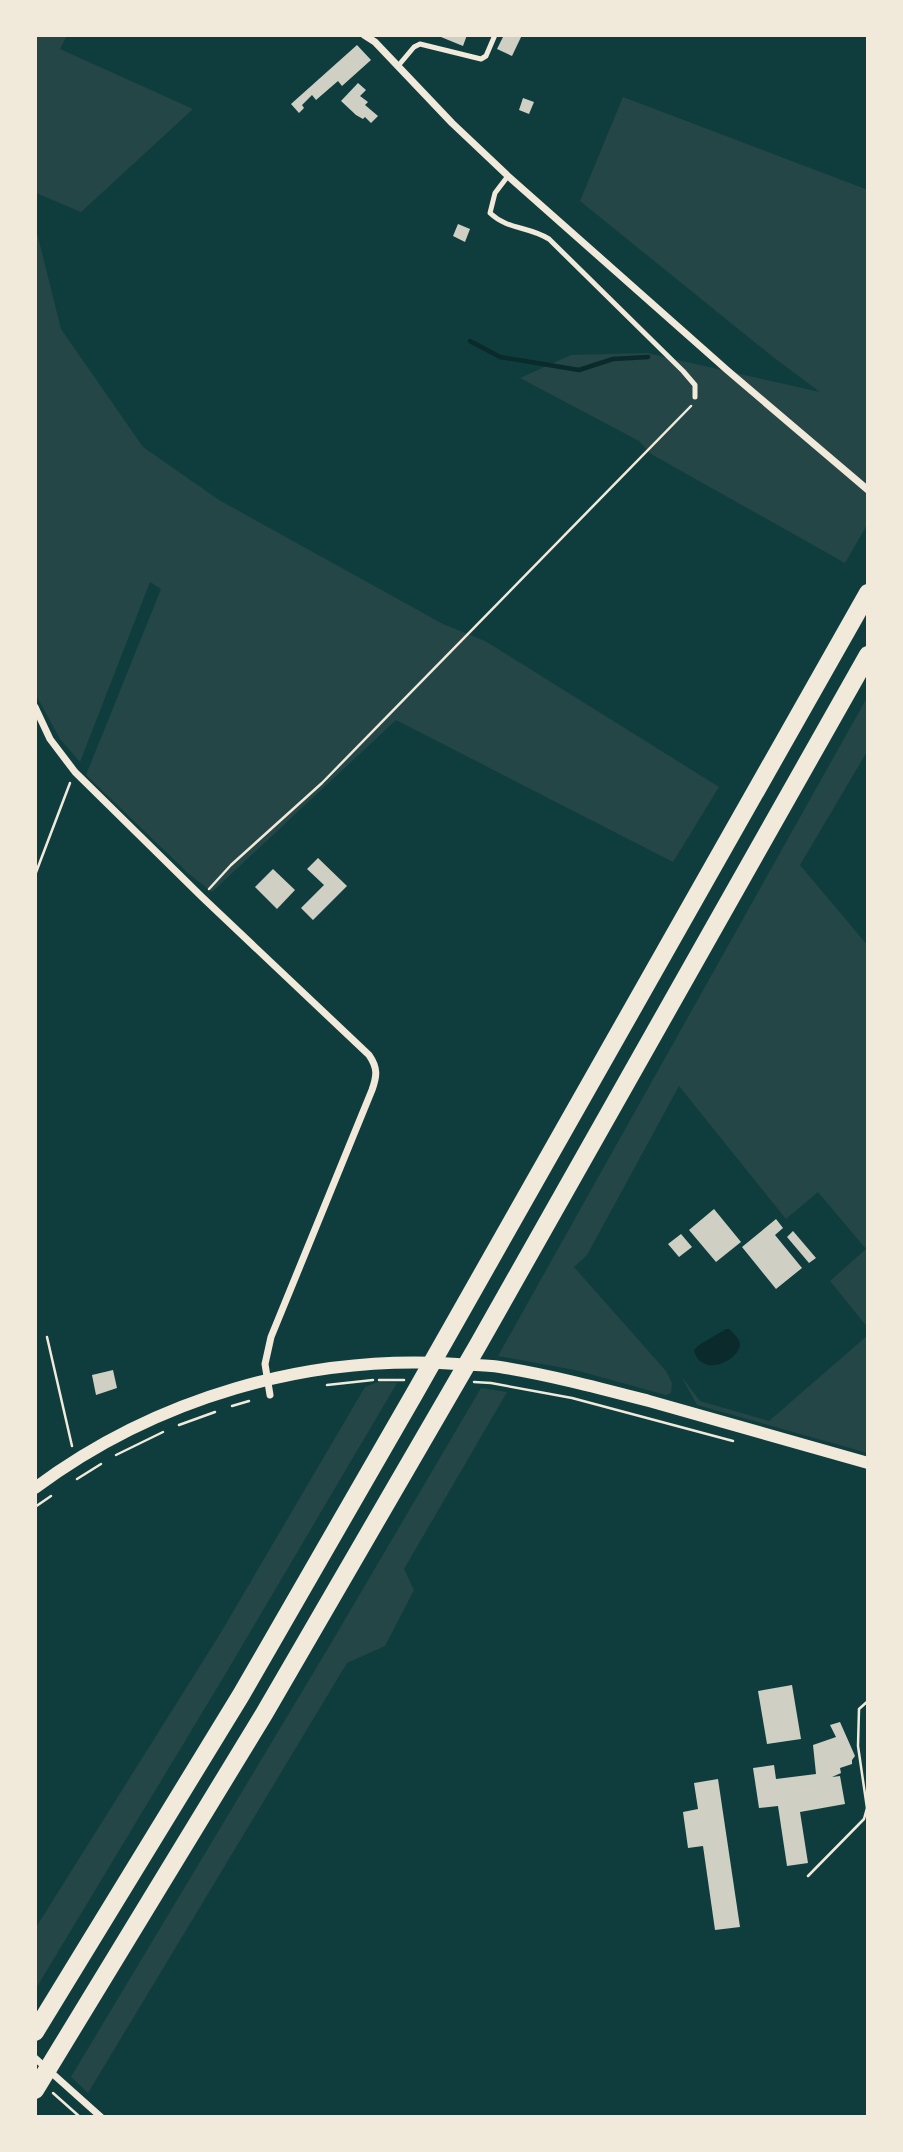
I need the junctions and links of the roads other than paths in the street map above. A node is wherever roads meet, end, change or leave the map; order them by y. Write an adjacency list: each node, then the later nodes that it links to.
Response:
1 (364, 35): 3 (street)
2 (495, 35): 3 (lane)
3 (398, 66): 4 (street)
4 (508, 176): 5 (lane); 6 (street)
5 (695, 397)
6 (868, 490)
7 (868, 593): 14 (highway)
8 (868, 655): 16 (highway)
9 (35, 707): 10 (street)
10 (267, 1380): 11 (street); 12 (street); 13 (street)
11 (270, 1395)
12 (868, 1463)
13 (35, 1488)
14 (36, 2031)
15 (35, 2058): 17 (street)
16 (44, 2092)
17 (101, 2117)

